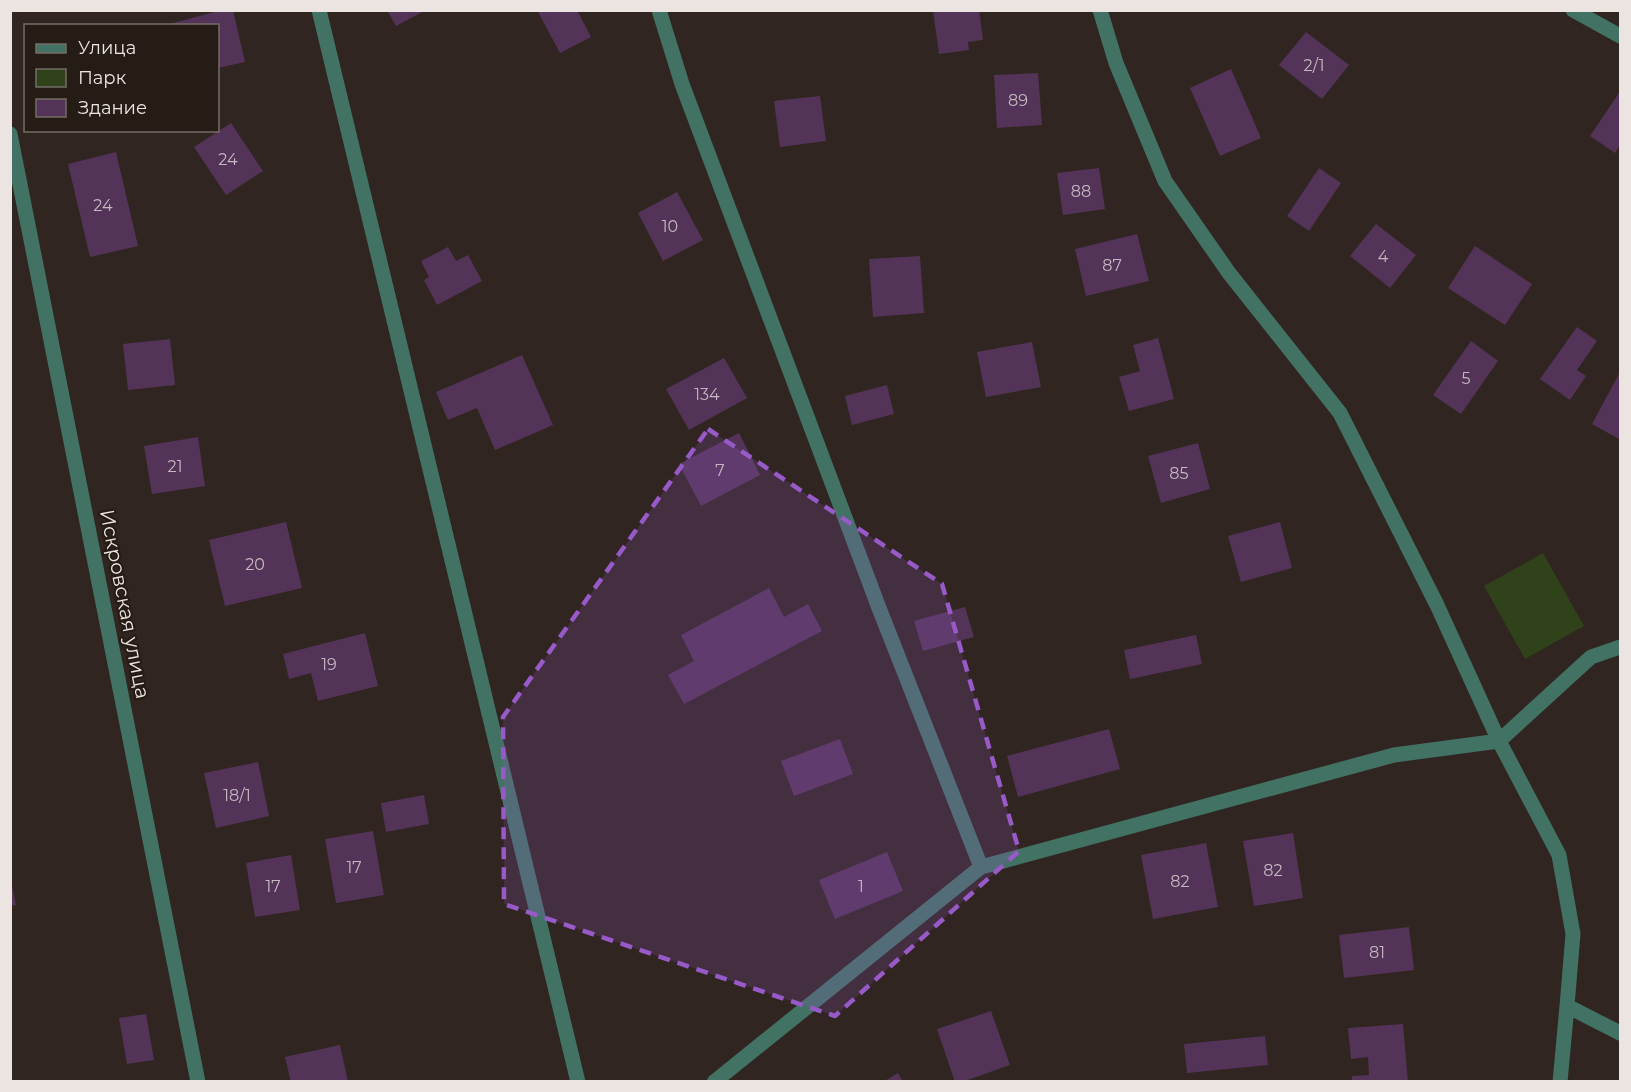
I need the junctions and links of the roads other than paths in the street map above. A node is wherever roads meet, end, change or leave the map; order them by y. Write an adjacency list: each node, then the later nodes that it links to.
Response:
1 (319, 10): 13 (street)
2 (659, 10): 9 (street)
3 (1100, 10): 8 (street)
4 (1573, 10): 5 (street)
5 (1620, 36)
6 (10, 135): 12 (street, Искровская улица)
7 (1620, 647): 8 (street)
8 (1499, 741): 9 (street); 10 (street)
9 (981, 867): 14 (street)
10 (1567, 1006): 11 (street); 15 (street)
11 (1620, 1034)
12 (198, 1082)
13 (578, 1082)
14 (714, 1082)
15 (1560, 1082)

